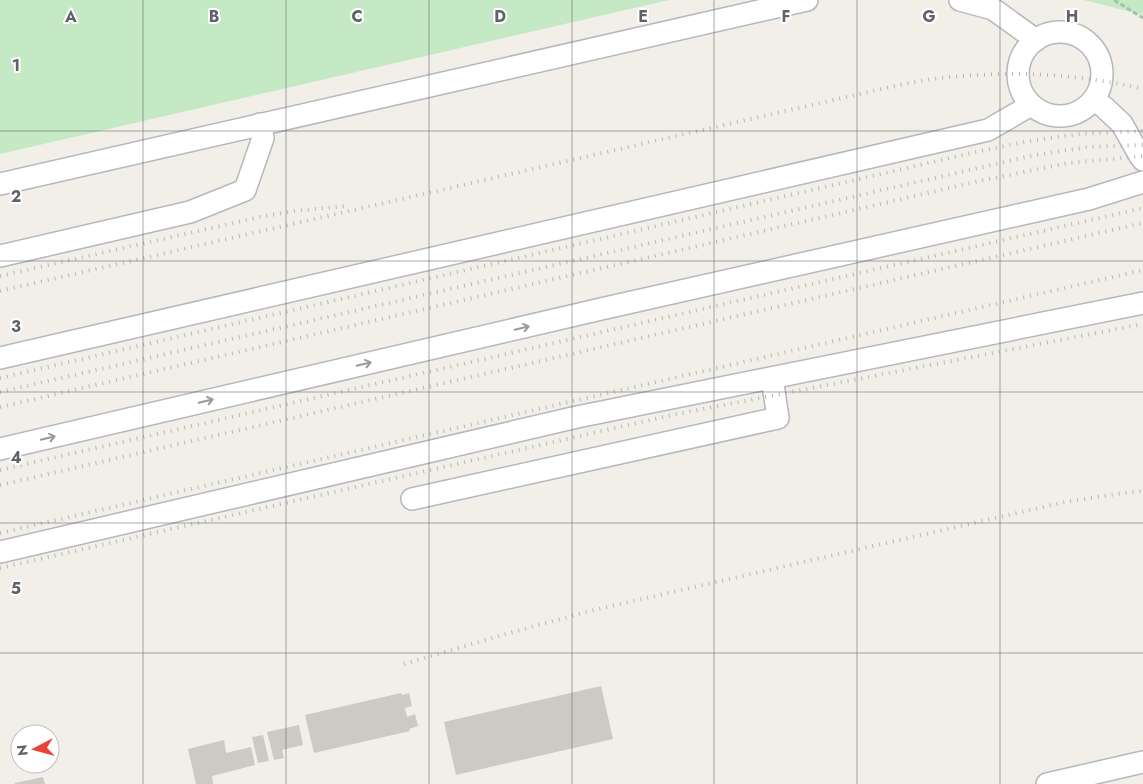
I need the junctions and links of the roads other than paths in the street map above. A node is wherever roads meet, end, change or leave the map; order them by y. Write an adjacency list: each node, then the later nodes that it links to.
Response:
1 (807, 0): 6 (lane)
2 (960, 0): 3 (lane)
3 (1036, 40): 4 (lane); 5 (lane)
4 (1094, 100): 5 (lane); 7 (lane)
5 (1031, 105): 12 (lane)
6 (260, 124): 9 (lane); 10 (lane)
7 (1143, 160)
8 (1143, 182): 14 (lane, one-way to 8)
9 (0, 184)
10 (0, 256)
11 (1143, 303): 13 (lane)
12 (0, 358)
13 (772, 378): 15 (lane); 16 (lane)
14 (0, 449)
15 (412, 499)
16 (0, 552)
17 (1143, 762): 18 (lane)
18 (1047, 784)

